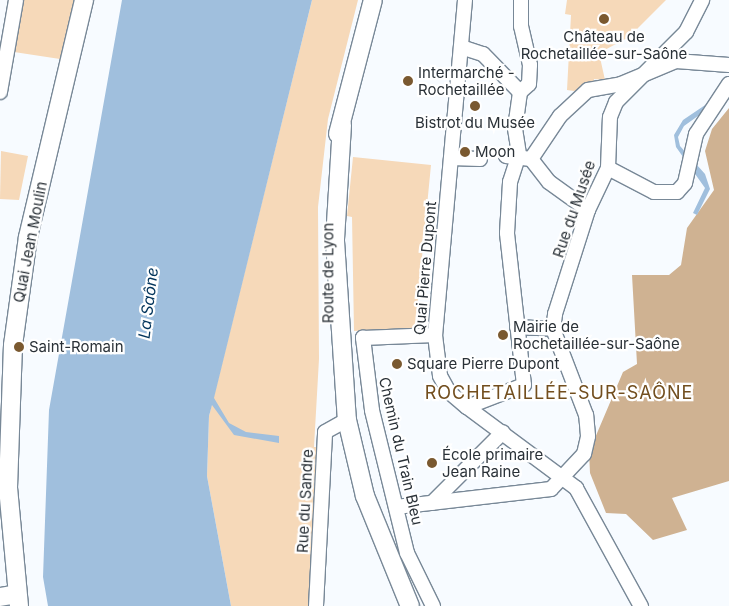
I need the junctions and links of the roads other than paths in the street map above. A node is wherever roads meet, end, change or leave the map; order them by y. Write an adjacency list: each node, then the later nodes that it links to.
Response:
1 (16, 0): 11 (street)
2 (84, 0): 25 (main road, Quai Jean Moulin)
3 (374, 0): 22 (main road, Route de Lyon)
4 (466, 0): 7 (street, Quai Pierre Dupont)
5 (521, 0): 10 (street)
6 (702, 0): 9 (street, Rue du Musée)
7 (461, 47): 10 (street); 14 (street, Quai Pierre Dupont)
8 (729, 65): 9 (street)
9 (652, 68): 13 (street); 16 (street, Rue du Musée)
10 (525, 88): 13 (street)
11 (0, 92)
12 (723, 94): 16 (street)
13 (518, 156): 17 (street); 18 (street)
14 (451, 158): 15 (street); 20 (street, Quai Pierre Dupont)
15 (480, 159)
16 (608, 168): 17 (street, Rue du Musée)
17 (588, 210): 19 (street, Rue du Musée)
18 (518, 327): 19 (street); 21 (street)
19 (554, 329): 24 (street)
20 (435, 335): 21 (street, Quai Pierre Dupont); 27 (street, Chemin du Train Bleu)
21 (467, 407): 23 (street, Quai Pierre Dupont)
22 (347, 420): 29 (street, Rue du Sandre); 30 (main road, Route de Lyon)
23 (504, 432): 24 (street, Quai Pierre Dupont); 26 (street)
24 (566, 477): 26 (street); 32 (street)
25 (4, 488): 28 (main road, Quai Jean Moulin)
26 (432, 503): 27 (street)
27 (396, 506): 31 (street, Chemin du Train Bleu)
28 (12, 599)
29 (316, 602)
30 (410, 606)
31 (433, 606)
32 (640, 606)

